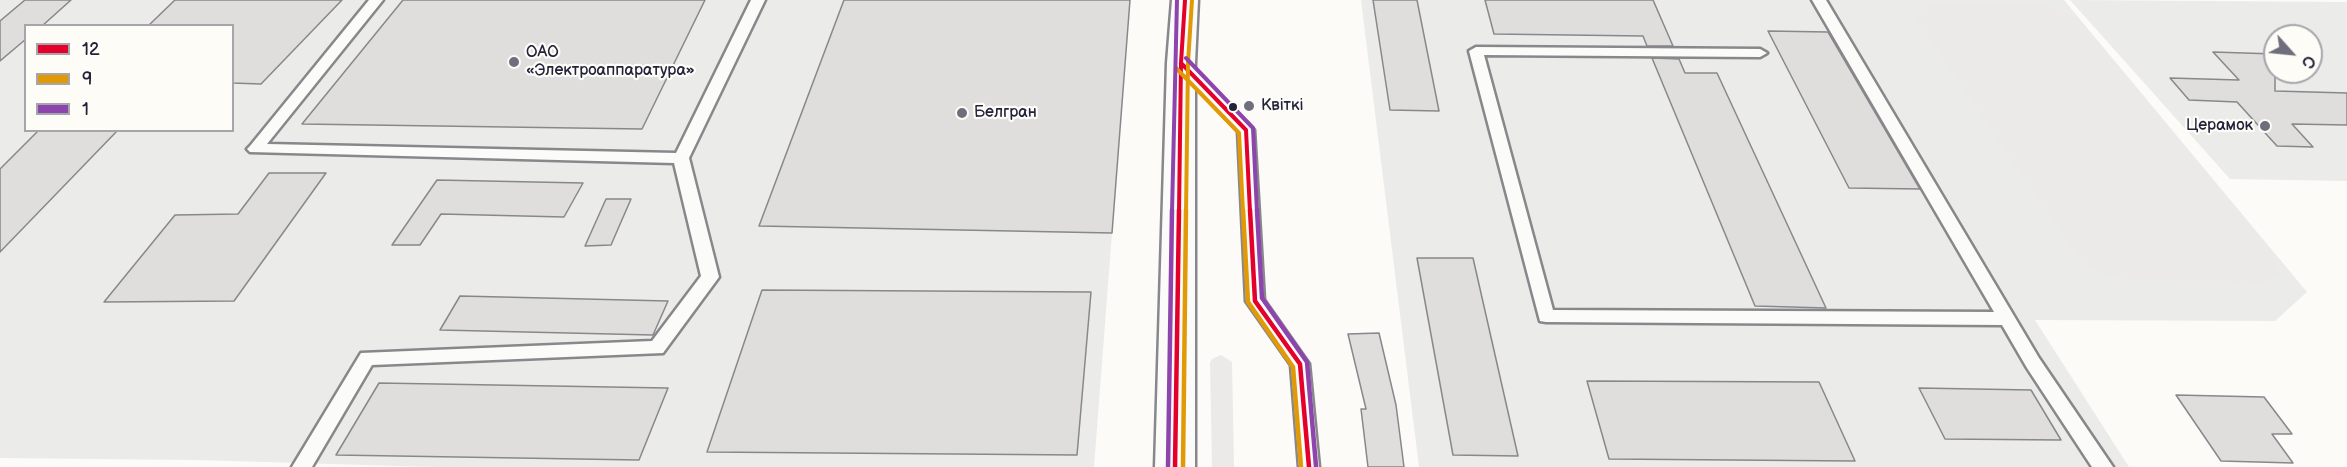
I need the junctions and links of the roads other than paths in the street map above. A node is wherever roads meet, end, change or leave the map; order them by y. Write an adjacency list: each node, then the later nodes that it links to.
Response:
1 (376, 0): 7 (lane)
2 (758, 0): 7 (lane)
3 (1185, 0): 6 (main road)
4 (1819, 0): 8 (lane)
5 (1760, 53): 8 (lane)
6 (1181, 63): 10 (main road); 11 (lane)
7 (681, 158): 9 (lane)
8 (2007, 319): 12 (lane)
9 (302, 467)
10 (1175, 467)
11 (1310, 467)
12 (2103, 467)

